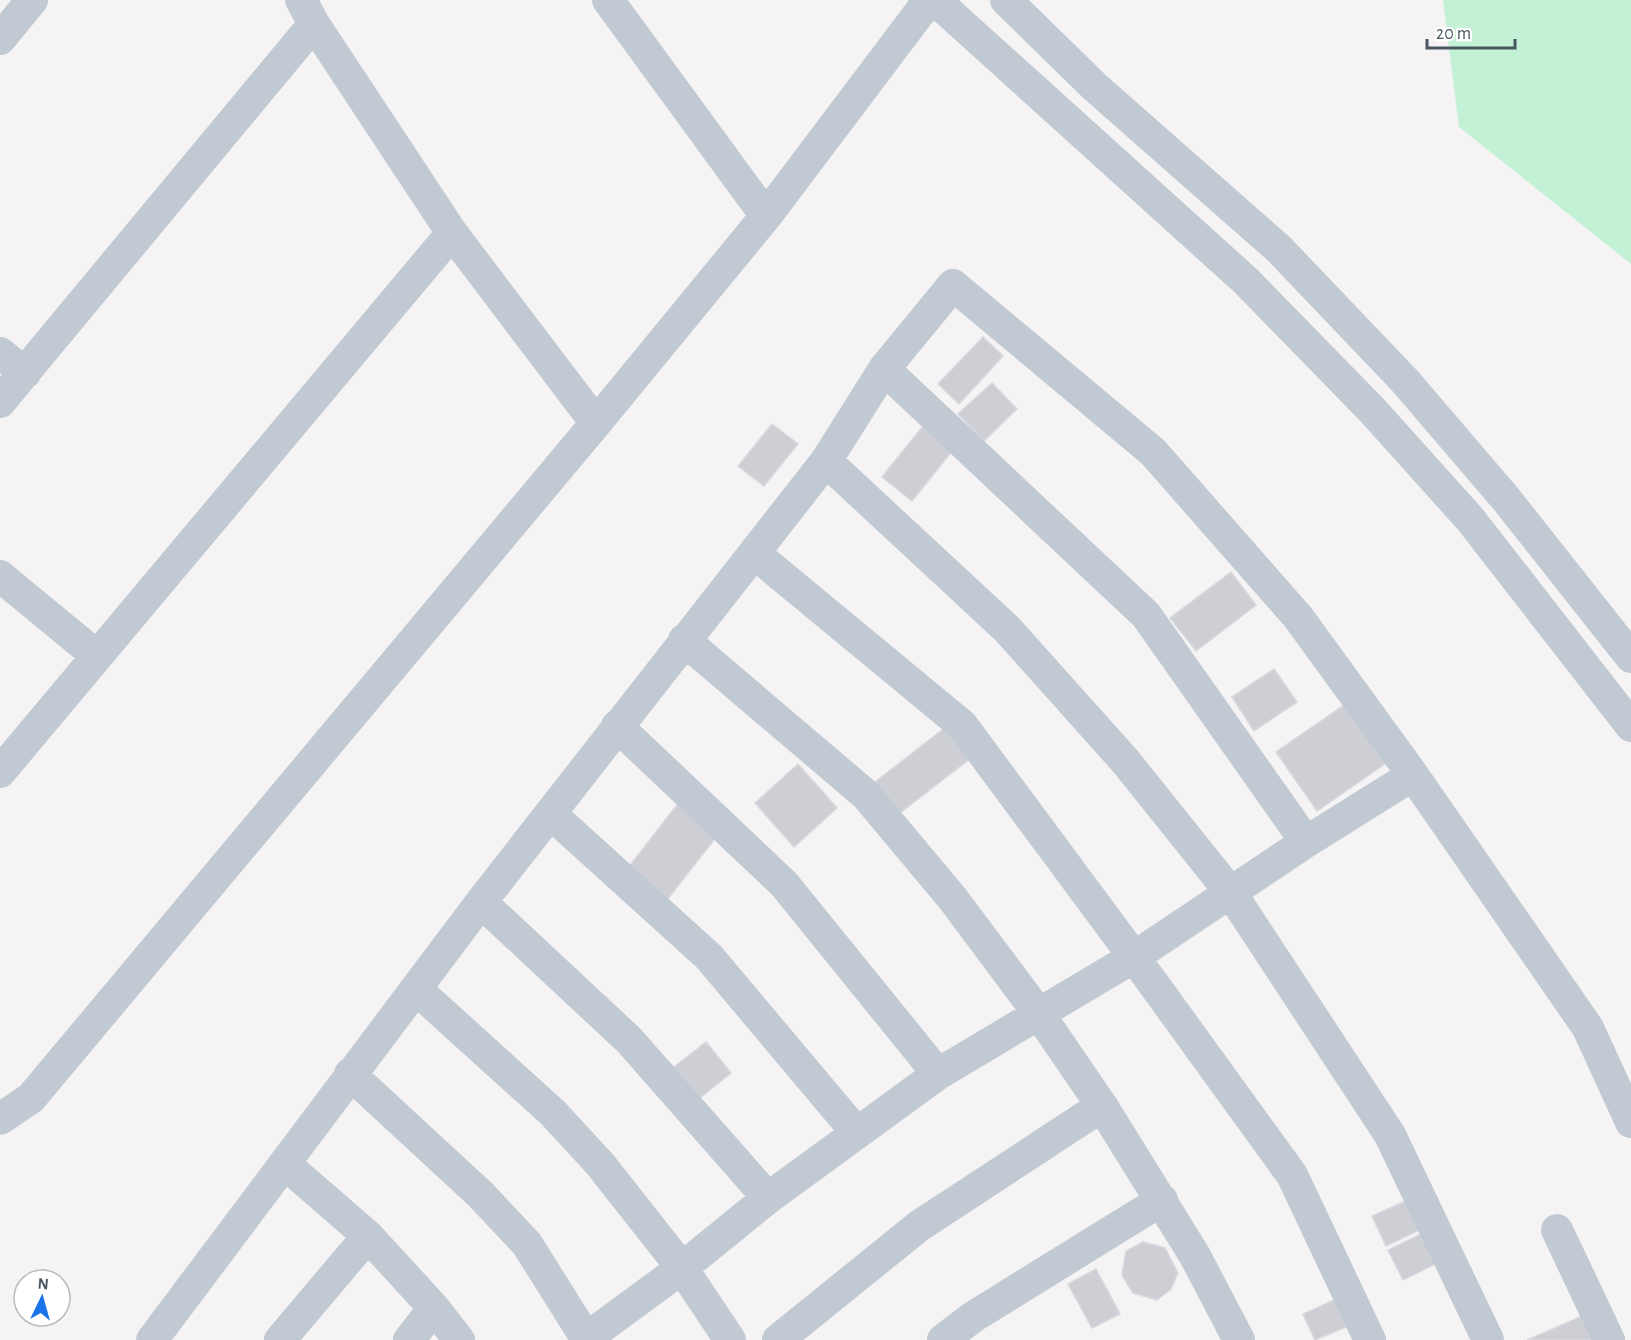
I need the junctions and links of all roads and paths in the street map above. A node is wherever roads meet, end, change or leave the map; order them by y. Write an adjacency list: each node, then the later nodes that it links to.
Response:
1 (32, 0): 7 (street)
2 (608, 0): 8 (street)
3 (929, 0): 8 (street)
4 (935, 0): 22 (street)
5 (1006, 0): 20 (street)
6 (308, 12): 9 (street); 12 (street)
7 (0, 39)
8 (766, 216): 14 (street)
9 (452, 233): 14 (street); 19 (street)
10 (0, 353): 12 (street)
11 (884, 369): 15 (street); 24 (street); 26 (street)
12 (25, 373): 13 (street)
13 (0, 402)
14 (596, 423): 35 (street)
15 (826, 461): 16 (street); 27 (street)
16 (754, 553): 18 (street); 29 (street)
17 (0, 576): 19 (street)
18 (684, 640): 21 (street); 31 (street)
19 (97, 656): 23 (street)
20 (1631, 657)
21 (616, 726): 25 (street); 33 (street)
22 (1631, 726)
23 (0, 772)
24 (1413, 775): 26 (street); 36 (street)
25 (551, 814): 28 (street); 37 (street)
26 (1306, 842): 27 (street)
27 (1231, 893): 29 (street); 55 (street)
28 (481, 902): 30 (street); 39 (street)
29 (1134, 957): 31 (street); 54 (street)
30 (416, 989): 32 (street); 43 (street)
31 (1039, 1014): 33 (street); 34 (street)
32 (350, 1074): 38 (street); 45 (street)
33 (938, 1074): 37 (street)
34 (1102, 1106): 40 (street); 51 (street)
35 (0, 1119)
36 (1631, 1122)
37 (857, 1133): 39 (street)
38 (285, 1164): 42 (street); 46 (street)
39 (768, 1198): 43 (street)
40 (1162, 1200): 52 (street); 53 (street)
41 (1557, 1230): 56 (street)
42 (368, 1236): 44 (street); 47 (street)
43 (682, 1269): 45 (street); 50 (street)
44 (434, 1308): 48 (street); 49 (street)
45 (585, 1339)
46 (152, 1340)
47 (280, 1340)
48 (409, 1340)
49 (459, 1340)
50 (730, 1340)
51 (778, 1340)
52 (943, 1340)
53 (1239, 1340)
54 (1370, 1340)
55 (1488, 1340)
56 (1609, 1340)

